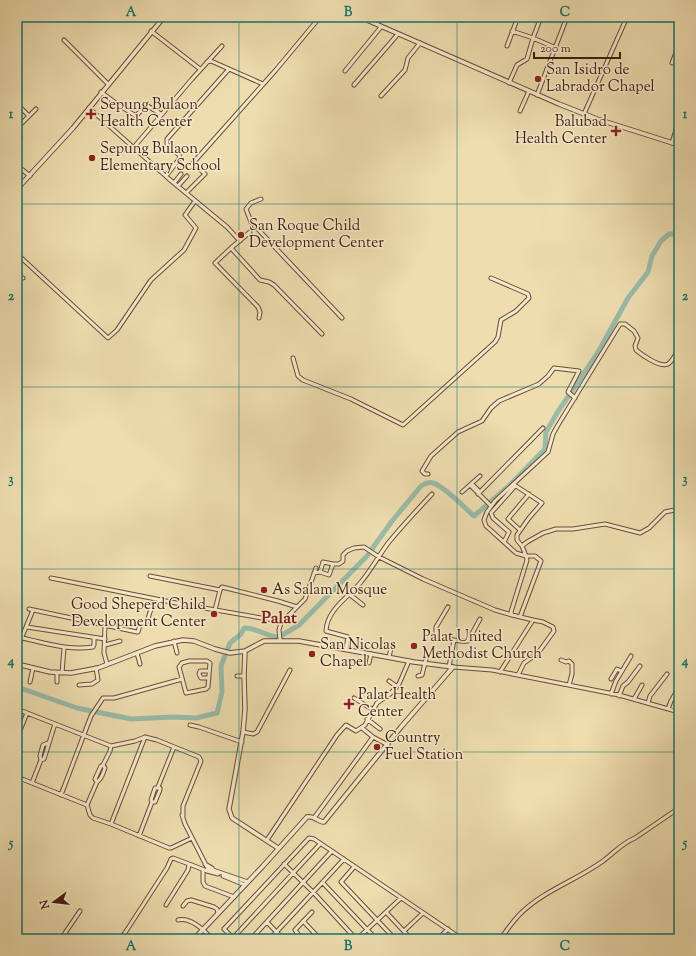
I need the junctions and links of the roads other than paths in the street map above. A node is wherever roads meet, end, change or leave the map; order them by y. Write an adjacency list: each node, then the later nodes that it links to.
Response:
1 (164, 17): 9 (street)
2 (320, 17): 26 (street)
3 (360, 17): 8 (street)
4 (518, 17): 10 (street)
5 (541, 17): 12 (street)
6 (566, 17): 18 (street)
7 (627, 17): 37 (street)
8 (381, 27): 11 (street); 23 (street)
9 (151, 31): 21 (street); 25 (street)
10 (512, 31): 12 (street); 17 (street)
11 (398, 34): 14 (street); 27 (street)
12 (533, 38): 18 (street); 24 (street)
13 (64, 40): 25 (street)
14 (420, 42): 24 (street); 31 (street)
15 (679, 45): 20 (street)
16 (222, 46): 19 (street)
17 (507, 46)
18 (556, 48): 30 (street)
19 (207, 62): 21 (street); 22 (street)
20 (672, 63)
21 (200, 69): 36 (street)
22 (229, 69): 26 (street); 49 (street)
23 (345, 71)
24 (509, 83): 28 (street)
25 (108, 84): 29 (street)
26 (263, 84): 54 (street)
27 (354, 85)
28 (529, 91): 30 (street); 35 (street)
29 (102, 92): 33 (street); 36 (street)
30 (537, 95): 37 (street)
31 (381, 96)
32 (21, 108): 38 (street)
33 (90, 108): 45 (street); 48 (street)
34 (36, 109): 38 (street)
35 (520, 111)
36 (161, 114): 45 (street)
37 (584, 114): 43 (street)
38 (29, 116): 40 (street)
39 (679, 120): 43 (street)
40 (17, 128)
41 (20, 138): 42 (street)
42 (17, 141)
43 (672, 143): 44 (street)
44 (679, 145)
45 (134, 147): 49 (street)
46 (19, 167): 48 (street)
47 (182, 174): 51 (street)
48 (30, 176): 53 (street)
49 (166, 176): 51 (street)
50 (187, 176): 52 (street)
51 (174, 183): 52 (street)
52 (178, 186): 54 (street)
53 (17, 189)
54 (186, 193): 56 (street)
55 (261, 199): 65 (street)
56 (195, 201): 58 (street); 60 (street)
57 (250, 232): 58 (street)
58 (240, 240): 59 (street)
59 (231, 248): 64 (street); 66 (street)
60 (17, 254)
61 (17, 278): 62 (street)
62 (23, 278)
63 (491, 278): 68 (street)
64 (259, 318)
65 (342, 318)
66 (322, 334)
67 (679, 348): 69 (street)
68 (293, 358)
69 (574, 397): 71 (street); 74 (street)
70 (543, 428): 76 (street)
71 (428, 474)
72 (480, 476): 73 (street)
73 (471, 485): 75 (street); 76 (street)
74 (514, 485): 78 (street); 79 (street); 82 (street)
75 (462, 492)
76 (479, 493): 79 (street)
77 (432, 494): 85 (street)
78 (529, 494): 81 (street); 81 (street)
79 (490, 506): 82 (street)
80 (679, 509): 83 (street)
81 (520, 530): 83 (street)
82 (504, 542): 84 (street)
83 (522, 546): 84 (street)
84 (526, 556): 101 (street); 102 (street)
85 (378, 557): 86 (street); 93 (street); 101 (street)
86 (333, 564): 88 (street); 88 (street)
87 (316, 568): 89 (street)
88 (320, 572): 89 (street)
89 (314, 573): 96 (street)
90 (150, 576): 92 (street)
91 (51, 578): 94 (street)
92 (220, 590): 96 (street); 100 (street)
93 (349, 594): 95 (street); 119 (street)
94 (164, 600): 100 (street); 106 (street)
95 (363, 605)
96 (297, 607): 105 (street)
97 (448, 607): 112 (street)
98 (29, 609): 99 (street)
99 (33, 610): 106 (street); 107 (street)
100 (215, 610): 105 (street)
101 (512, 615): 102 (street)
102 (520, 617): 104 (street)
103 (480, 619): 112 (street)
104 (533, 620): 141 (street); 145 (street)
105 (281, 623): 108 (street)
106 (105, 625): 111 (street)
107 (27, 627): 109 (street); 110 (street)
108 (280, 637): 119 (street); 120 (street)
109 (22, 638): 117 (street); 118 (street)
110 (94, 638): 111 (street); 117 (street)
111 (104, 639): 116 (street)
112 (454, 640): 135 (street)
113 (120, 641): 116 (street)
114 (174, 641): 120 (street); 121 (street); 122 (street)
115 (392, 644): 126 (street)
116 (105, 645): 131 (street)
117 (64, 648): 143 (street)
118 (17, 649)
119 (346, 649): 123 (street)
120 (245, 651): 147 (street)
121 (137, 653): 131 (street); 132 (street)
122 (177, 653)
123 (371, 654): 126 (street); 133 (street)
124 (427, 655): 129 (street)
125 (631, 656): 140 (street)
126 (388, 657): 128 (street)
127 (561, 660): 156 (street)
128 (409, 661): 129 (street); 158 (street)
129 (425, 663): 135 (street); 148 (street)
130 (17, 664): 136 (street)
131 (107, 664): 137 (street)
132 (140, 664)
133 (369, 664)
134 (640, 666): 161 (street)
135 (451, 667): 141 (street); 181 (street)
136 (33, 668): 142 (street); 153 (street)
137 (96, 668): 143 (street); 155 (street)
138 (290, 670): 175 (street)
139 (209, 671): 149 (street); 149 (street); 150 (street)
140 (621, 671): 152 (street); 152 (street)
141 (500, 672): 145 (street)
142 (57, 673): 143 (street); 154 (street)
143 (62, 673)
144 (667, 674): 164 (street)
145 (518, 675): 156 (street)
146 (237, 676): 147 (street)
147 (244, 676): 175 (street)
148 (418, 676)
149 (209, 678): 150 (street)
150 (182, 679): 176 (street)
151 (389, 681): 158 (street)
152 (616, 681): 160 (street)
153 (30, 682)
154 (57, 682)
155 (80, 685)
156 (569, 685): 160 (street)
157 (642, 685): 163 (street)
158 (396, 686): 167 (street)
159 (679, 687): 166 (street)
160 (611, 694): 161 (street)
161 (619, 696): 163 (street)
162 (354, 698): 167 (street)
163 (634, 699): 164 (street)
164 (648, 703): 166 (street)
165 (17, 709): 169 (street)
166 (668, 709): 168 (street)
167 (373, 710): 170 (street)
168 (679, 712)
169 (27, 713): 171 (street); 179 (street)
170 (368, 719): 173 (street); 174 (street)
171 (55, 724): 176 (street); 187 (street)
172 (190, 725): 180 (street)
173 (362, 728): 178 (street); 195 (street)
174 (380, 729)
175 (243, 732): 180 (street)
176 (83, 735): 182 (street); 188 (street)
177 (145, 737): 182 (street); 183 (street); 192 (street)
178 (373, 737): 181 (street); 191 (street)
179 (17, 738)
180 (242, 742): 195 (street)
181 (388, 745): 191 (street)
182 (111, 746): 184 (street)
183 (174, 747): 193 (street); 194 (street)
184 (103, 765): 186 (street); 186 (street)
185 (17, 777): 187 (street)
186 (97, 782): 189 (street)
187 (32, 783): 188 (street)
188 (60, 795): 189 (street)
189 (87, 805): 192 (street)
190 (679, 808): 245 (street)
191 (314, 818): 197 (street)
192 (111, 824): 193 (street)
193 (139, 836): 194 (street)
194 (192, 838): 207 (street)
195 (267, 840): 197 (street)
196 (320, 844): 198 (street); 201 (street); 204 (street)
197 (278, 848): 207 (street)
198 (331, 852): 199 (street); 205 (street)
199 (344, 859): 202 (street); 206 (street)
200 (189, 864): 203 (street); 211 (street); 227 (street)
201 (284, 864): 204 (street); 233 (street)
202 (354, 867): 210 (street); 219 (street)
203 (204, 870): 207 (street); 209 (street)
204 (293, 872): 205 (street); 233 (street)
205 (304, 882): 208 (street); 221 (street)
206 (323, 883): 208 (street); 224 (street)
207 (246, 884): 209 (street)
208 (313, 892): 226 (street); 239 (street)
209 (234, 897): 216 (street)
210 (401, 898): 215 (street); 217 (street)
211 (166, 905)
212 (183, 906): 216 (street)
213 (80, 911): 228 (street)
214 (312, 912): 220 (street)
215 (386, 912): 219 (street); 225 (street)
216 (218, 913): 223 (street)
217 (423, 913): 222 (street); 225 (street)
218 (178, 920): 223 (street)
219 (378, 920): 224 (street); 241 (street)
220 (303, 921): 237 (street); 238 (street)
221 (267, 922): 226 (street); 234 (street)
222 (448, 929): 243 (street); 244 (street)
223 (203, 930): 231 (street); 232 (street)
224 (367, 930): 239 (street); 240 (street)
225 (404, 931): 242 (street)
226 (276, 932): 235 (street); 236 (street)
227 (124, 934): 229 (street); 230 (street)
228 (61, 939)
229 (121, 939)
230 (131, 939)
231 (194, 939)
232 (212, 939)
233 (234, 939)
234 (252, 939)
235 (270, 939)
236 (283, 939)
237 (302, 939)
238 (320, 939)
239 (357, 939)
240 (376, 939)
241 (395, 939)
242 (411, 939)
243 (438, 939)
244 (462, 939)
245 (504, 939)

